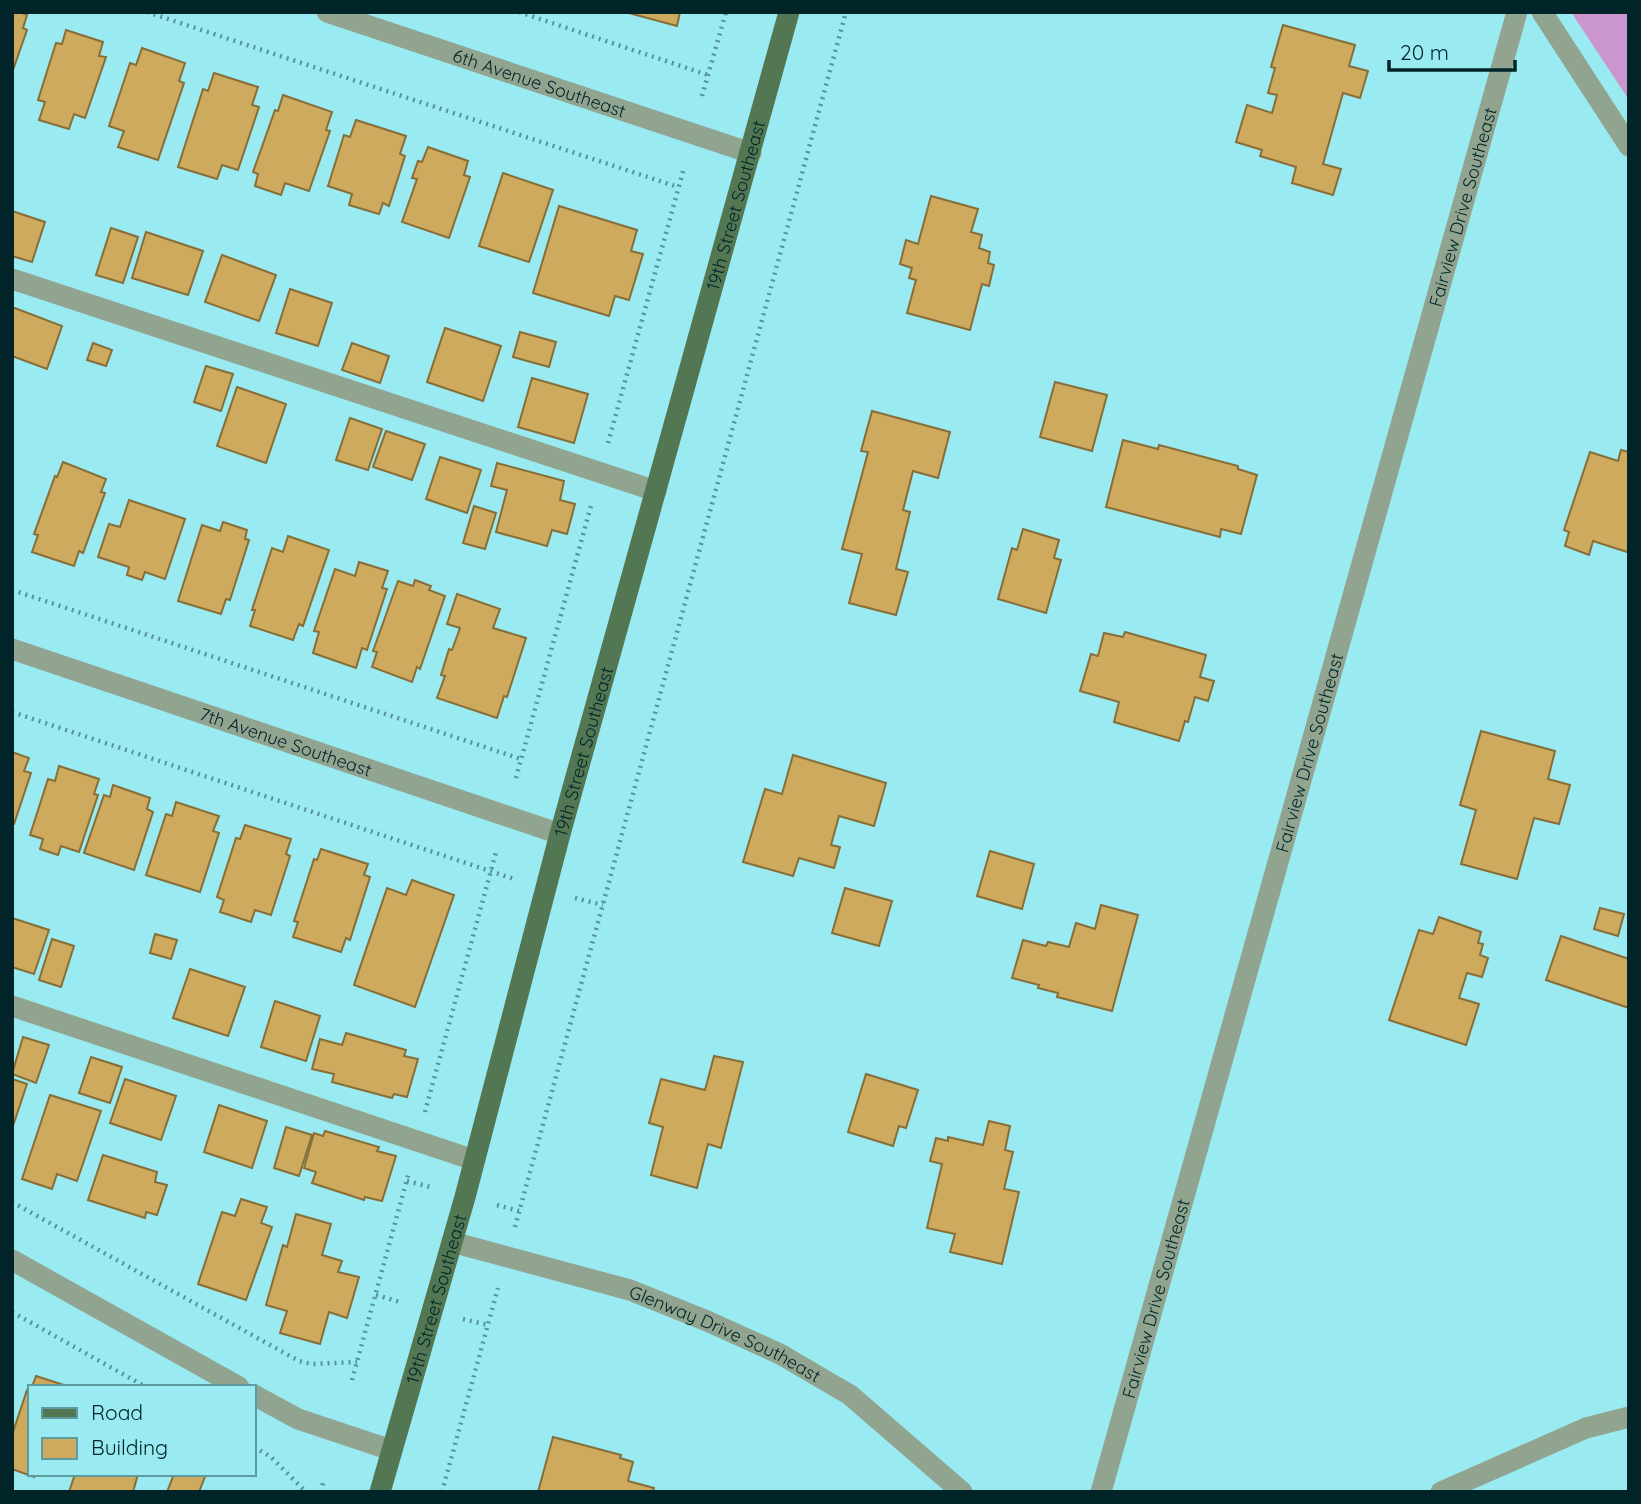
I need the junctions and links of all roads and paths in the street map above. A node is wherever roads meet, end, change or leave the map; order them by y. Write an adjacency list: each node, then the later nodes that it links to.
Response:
1 (147, 12): 13 (path)
2 (327, 12): 12 (street, 6th Avenue Southeast)
3 (519, 12): 9 (path)
4 (726, 12): 9 (path)
5 (789, 12): 12 (main road, 19th Street Southeast)
6 (846, 12): 23 (path)
7 (1517, 12): 53 (street, Fairview Drive Southeast)
8 (1542, 12): 11 (street)
9 (708, 75): 10 (path)
10 (702, 96)
11 (1629, 146)
12 (751, 153): 15 (main road, 19th Street Southeast)
13 (678, 187)
14 (12, 279): 15 (street)
15 (656, 491): 20 (main road, 19th Street Southeast)
16 (12, 590): 19 (path)
17 (12, 649): 20 (street, 7th Avenue Southeast)
18 (12, 712): 21 (path)
19 (521, 759)
20 (560, 834): 25 (main road, 19th Street Southeast)
21 (514, 879)
22 (575, 897): 23 (path)
23 (603, 905): 30 (path)
24 (12, 1006): 25 (street)
25 (474, 1160): 32 (main road, 19th Street Southeast)
26 (407, 1181): 27 (path)
27 (435, 1188)
28 (12, 1202): 40 (path)
29 (497, 1205): 30 (path)
30 (519, 1212): 31 (path)
31 (514, 1231)
32 (452, 1242): 46 (main road, 19th Street Southeast); 52 (street, Glenway Drive Southeast)
33 (12, 1260): 42 (street)
34 (499, 1283): 39 (path)
35 (376, 1295): 36 (path)
36 (400, 1302)
37 (12, 1312): 41 (path)
38 (463, 1319): 39 (path)
39 (488, 1325): 51 (path)
40 (357, 1362)
41 (142, 1385)
42 (235, 1385)
43 (256, 1396): 46 (street)
44 (1629, 1417): 54 (street)
45 (256, 1448): 48 (path)
46 (391, 1450): 50 (main road, 19th Street Southeast)
47 (323, 1483): 49 (path)
48 (306, 1492)
49 (321, 1492)
50 (380, 1492)
51 (442, 1492)
52 (962, 1492)
53 (1101, 1492)
54 (1441, 1492)

